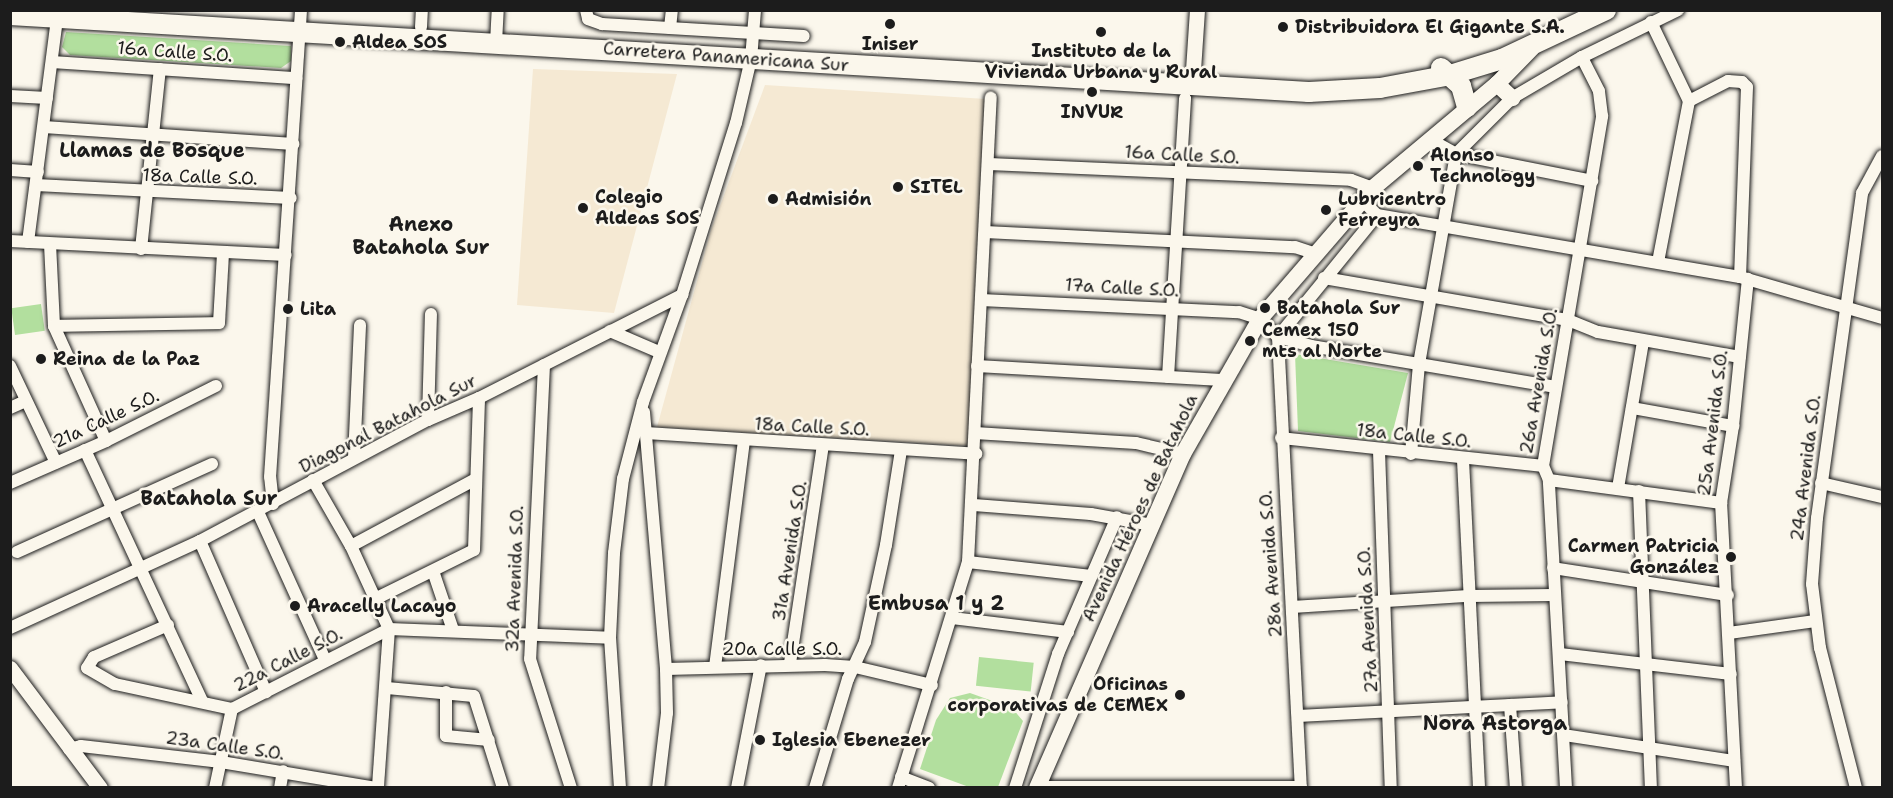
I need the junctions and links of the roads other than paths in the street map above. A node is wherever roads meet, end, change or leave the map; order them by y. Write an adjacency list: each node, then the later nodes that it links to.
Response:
1 (155, 10): 12 (highway, Carretera Panamericana Sur)
2 (498, 10): 16 (street)
3 (586, 10): 14 (street)
4 (672, 10): 14 (street)
5 (755, 10): 18 (street)
6 (1197, 10): 25 (street)
7 (1606, 10): 17 (highway, Carretera Panamericana Sur)
8 (1678, 10): 13 (street)
9 (58, 14): 10 (highway, Carretera Panamericana Sur); 12 (highway, Carretera Panamericana Sur); 20 (street)
10 (10, 15)
11 (422, 19): 12 (highway, Carretera Panamericana Sur); 16 (highway, Carretera Panamericana Sur)
12 (301, 20): 16 (highway, Carretera Panamericana Sur); 23 (street)
13 (1651, 22): 19 (street); 30 (street)
14 (670, 28): 18 (street)
15 (804, 36): 18 (street)
16 (496, 38): 18 (highway, Carretera Panamericana Sur)
17 (1541, 39): 22 (highway, Carretera Panamericana Sur); 24 (main road, Avenida Héroes de Batahola)
18 (752, 46): 25 (highway, Carretera Panamericana Sur); 61 (street)
19 (1582, 57): 29 (street); 42 (street, 26a Avenida S.O.)
20 (52, 62): 21 (street, 16a Calle S.O.); 27 (street)
21 (160, 69): 23 (street, 16a Calle S.O.); 33 (street)
22 (1445, 71): 25 (highway, Carretera Panamericana Sur); 31 (highway)
23 (296, 78): 35 (street)
24 (1497, 84): 29 (main road); 31 (main road, Avenida Héroes de Batahola)
25 (1190, 85): 40 (street)
26 (10, 96): 27 (street)
27 (47, 98): 32 (street)
28 (991, 98): 38 (street)
29 (1512, 98): 36 (street)
30 (1689, 101): 58 (street); 60 (street, 25a Avenida S.O.)
31 (1467, 107): 34 (main road, Avenida Héroes de Batahola)
32 (44, 127): 33 (street); 41 (street)
33 (153, 137): 35 (street); 43 (street)
34 (1431, 140): 36 (street); 44 (main road, Avenida Héroes de Batahola)
35 (293, 144): 45 (street)
36 (1456, 154): 42 (street); 47 (street)
37 (1882, 156): 64 (street, 24a Avenida S.O.)
38 (989, 164): 40 (street, 16a Calle S.O.); 48 (street)
39 (10, 171): 41 (street, 18a Calle S.O.)
40 (1181, 174): 44 (street, 16a Calle S.O.); 50 (street)
41 (37, 178): 43 (street, 18a Calle S.O.); 51 (street)
42 (1592, 181): 54 (street, 26a Avenida S.O.)
43 (147, 193): 45 (street, 18a Calle S.O.); 53 (street)
44 (1367, 194): 46 (street); 56 (main road, Avenida Héroes de Batahola)
45 (291, 198): 57 (street)
46 (1377, 215): 47 (street); 59 (street)
47 (1443, 227): 54 (street); 62 (street)
48 (985, 232): 50 (street); 63 (street)
49 (10, 241): 51 (street)
50 (1176, 241): 56 (street); 65 (street)
51 (28, 242): 52 (street)
52 (50, 244): 53 (street); 71 (street)
53 (141, 249): 55 (street)
54 (1581, 250): 58 (street); 69 (street, 26a Avenida S.O.)
55 (223, 253): 57 (street); 71 (street)
56 (1313, 253): 68 (main road, Avenida Héroes de Batahola)
57 (286, 255): 118 (street)
58 (1658, 262): 60 (street)
59 (1324, 278): 62 (street); 73 (street)
60 (1744, 278): 64 (street); 76 (street, 25a Avenida S.O.)
61 (682, 295): 72 (street, Diagonal Batahola Sur); 75 (street)
62 (1432, 297): 69 (street); 77 (street)
63 (981, 300): 65 (street, 17a Calle S.O.); 80 (street)
64 (1844, 306): 67 (street); 113 (street, 24a Avenida S.O.)
65 (1170, 308): 68 (street, 17a Calle S.O.); 81 (street)
66 (431, 314): 90 (street)
67 (1882, 318)
68 (1260, 319): 73 (street); 82 (main road, Avenida Héroes de Batahola)
69 (1568, 320): 74 (street); 84 (street, 26a Avenida S.O.)
70 (360, 325): 104 (street)
71 (54, 326): 95 (street)
72 (610, 331): 75 (street); 78 (street, Diagonal Batahola Sur)
73 (1278, 337): 77 (street); 94 (street, 28a Avenida S.O.)
74 (1643, 341): 76 (street); 89 (street)
75 (659, 352): 87 (street)
76 (1740, 357): 91 (street, 25a Avenida S.O.)
77 (1419, 364): 84 (street); 103 (street)
78 (544, 365): 85 (street, Diagonal Batahola Sur); 147 (street, 32a Avenida S.O.)
79 (10, 366): 86 (street)
80 (977, 366): 81 (street); 93 (street)
81 (1168, 377): 82 (street)
82 (1222, 380): 102 (main road, Avenida Héroes de Batahola)
83 (216, 386): 95 (street, 21a Calle S.O.)
84 (1555, 387): 108 (street, 26a Avenida S.O.)
85 (479, 398): 90 (street, Diagonal Batahola Sur); 109 (street)
86 (26, 401): 88 (street); 106 (street)
87 (643, 402): 92 (street); 148 (street)
88 (10, 408)
89 (1632, 408): 91 (street); 114 (street)
90 (428, 420): 104 (street, Diagonal Batahola Sur)
91 (1733, 426): 117 (street, 25a Avenida S.O.)
92 (646, 433): 96 (street, 18a Calle S.O.); 157 (street)
93 (975, 433): 101 (street); 102 (street)
94 (1281, 438): 100 (street, 18a Calle S.O.); 138 (street, 28a Avenida S.O.)
95 (106, 441): 98 (street, 21a Calle S.O.)
96 (744, 441): 97 (street, 18a Calle S.O.); 154 (street)
97 (823, 445): 99 (street, 18a Calle S.O.); 151 (street, 31a Avenida S.O.)
98 (85, 450): 106 (street, 21a Calle S.O.); 120 (street)
99 (901, 450): 101 (street, 18a Calle S.O.); 155 (street)
100 (1379, 450): 103 (street, 18a Calle S.O.); 137 (street, 27a Avenida S.O.)
101 (976, 454): 119 (street)
102 (1183, 454): 123 (main road, Avenida Héroes de Batahola)
103 (1411, 454): 105 (street, 18a Calle S.O.)
104 (354, 458): 110 (street, Diagonal Batahola Sur)
105 (1462, 460): 108 (street, 18a Calle S.O.); 135 (street)
106 (56, 463): 112 (street, 21a Calle S.O.)
107 (212, 464): 120 (street)
108 (1543, 466): 111 (street, 26a Avenida S.O.)
109 (476, 479): 125 (street); 130 (street)
110 (313, 480): 118 (street, Diagonal Batahola Sur); 125 (street)
111 (1549, 480): 114 (street); 128 (street, 26a Avenida S.O.)
112 (10, 483)
113 (1821, 483): 116 (street); 140 (street, 24a Avenida S.O.)
114 (1618, 488): 115 (street)
115 (1639, 491): 117 (street); 132 (street)
116 (1882, 497)
117 (1721, 503): 134 (street, 25a Avenida S.O.)
118 (273, 504): 121 (street, Diagonal Batahola Sur)
119 (974, 505): 122 (street); 127 (street)
120 (113, 510): 126 (street); 129 (street)
121 (258, 512): 124 (street, Diagonal Batahola Sur); 150 (street)
122 (1117, 517): 123 (street); 131 (street)
123 (1152, 525): 179 (main road, Avenida Héroes de Batahola)
124 (200, 541): 129 (street, Diagonal Batahola Sur); 161 (street)
125 (351, 546): 136 (street)
126 (18, 552)
127 (968, 562): 131 (street); 139 (street)
128 (1553, 568): 132 (street); 133 (street, 26a Avenida S.O.)
129 (142, 570): 141 (street); 142 (street, Diagonal Batahola Sur)
130 (434, 571): 136 (street); 144 (street)
131 (1091, 576): 145 (street)
132 (1643, 581): 134 (street); 153 (street)
133 (1554, 595): 135 (street); 149 (street, 26a Avenida S.O.)
134 (1728, 595): 146 (street, 25a Avenida S.O.)
135 (1469, 596): 137 (street); 166 (street)
136 (377, 598): 143 (street)
137 (1384, 601): 138 (street); 168 (street, 27a Avenida S.O.)
138 (1292, 607): 169 (street, 28a Avenida S.O.)
139 (952, 618): 145 (street); 159 (street)
140 (1815, 621): 146 (street); 199 (street, 24a Avenida S.O.)
141 (168, 626): 163 (street); 163 (street)
142 (10, 628)
143 (389, 629): 144 (street, 22a Calle S.O.); 150 (street, 22a Calle S.O.); 160 (street)
144 (453, 630): 147 (street, 22a Calle S.O.)
145 (1068, 632): 192 (street)
146 (1729, 633): 158 (street, 25a Avenida S.O.)
147 (530, 634): 148 (street, 22a Calle S.O.); 186 (street, 32a Avenida S.O.)
148 (610, 638): 187 (street)
149 (1560, 654): 153 (street); 164 (street, 26a Avenida S.O.)
150 (325, 660): 161 (street, 22a Calle S.O.)
151 (790, 663): 152 (street, 20a Calle S.O.); 155 (street, 20a Calle S.O.)
152 (761, 664): 154 (street, 20a Calle S.O.); 189 (street)
153 (1646, 664): 158 (street); 173 (street)
154 (715, 667): 157 (street, 20a Calle S.O.)
155 (855, 667): 159 (street, 20a Calle S.O.); 190 (street)
156 (10, 668): 172 (street)
157 (666, 669): 188 (street)
158 (1731, 674): 174 (street, 25a Avenida S.O.)
159 (932, 685): 177 (street)
160 (387, 688): 162 (street); 184 (street)
161 (266, 692): 167 (street, 22a Calle S.O.)
162 (446, 692): 171 (street); 171 (street)
163 (202, 701): 167 (street)
164 (1562, 702): 165 (street); 170 (street, 26a Avenida S.O.)
165 (1510, 705): 166 (street); 195 (street)
166 (1476, 706): 168 (street); 194 (street)
167 (232, 709): 175 (street)
168 (1391, 711): 169 (street); 193 (street, 27a Avenida S.O.)
169 (1299, 716): 180 (street, 28a Avenida S.O.)
170 (1564, 735): 173 (street); 196 (street, 26a Avenida S.O.)
171 (489, 740): 185 (street)
172 (69, 749): 175 (street, 23a Calle S.O.); 181 (street)
173 (1648, 749): 174 (street); 197 (street)
174 (1734, 760): 198 (street, 25a Avenida S.O.)
175 (221, 762): 176 (street, 23a Calle S.O.); 182 (street)
176 (284, 771): 178 (street, 23a Calle S.O.); 183 (street)
177 (900, 782): 191 (street)
178 (352, 786): 184 (street, 23a Calle S.O.)
179 (1037, 787): 180 (street)
180 (1301, 787)
181 (100, 788)
182 (216, 788)
183 (280, 788)
184 (377, 788)
185 (503, 788)
186 (571, 788)
187 (620, 788)
188 (658, 788)
189 (737, 788)
190 (815, 788)
191 (929, 788)
192 (1015, 788)
193 (1391, 788)
194 (1479, 788)
195 (1516, 788)
196 (1566, 788)
197 (1651, 788)
198 (1736, 788)
199 (1856, 788)

